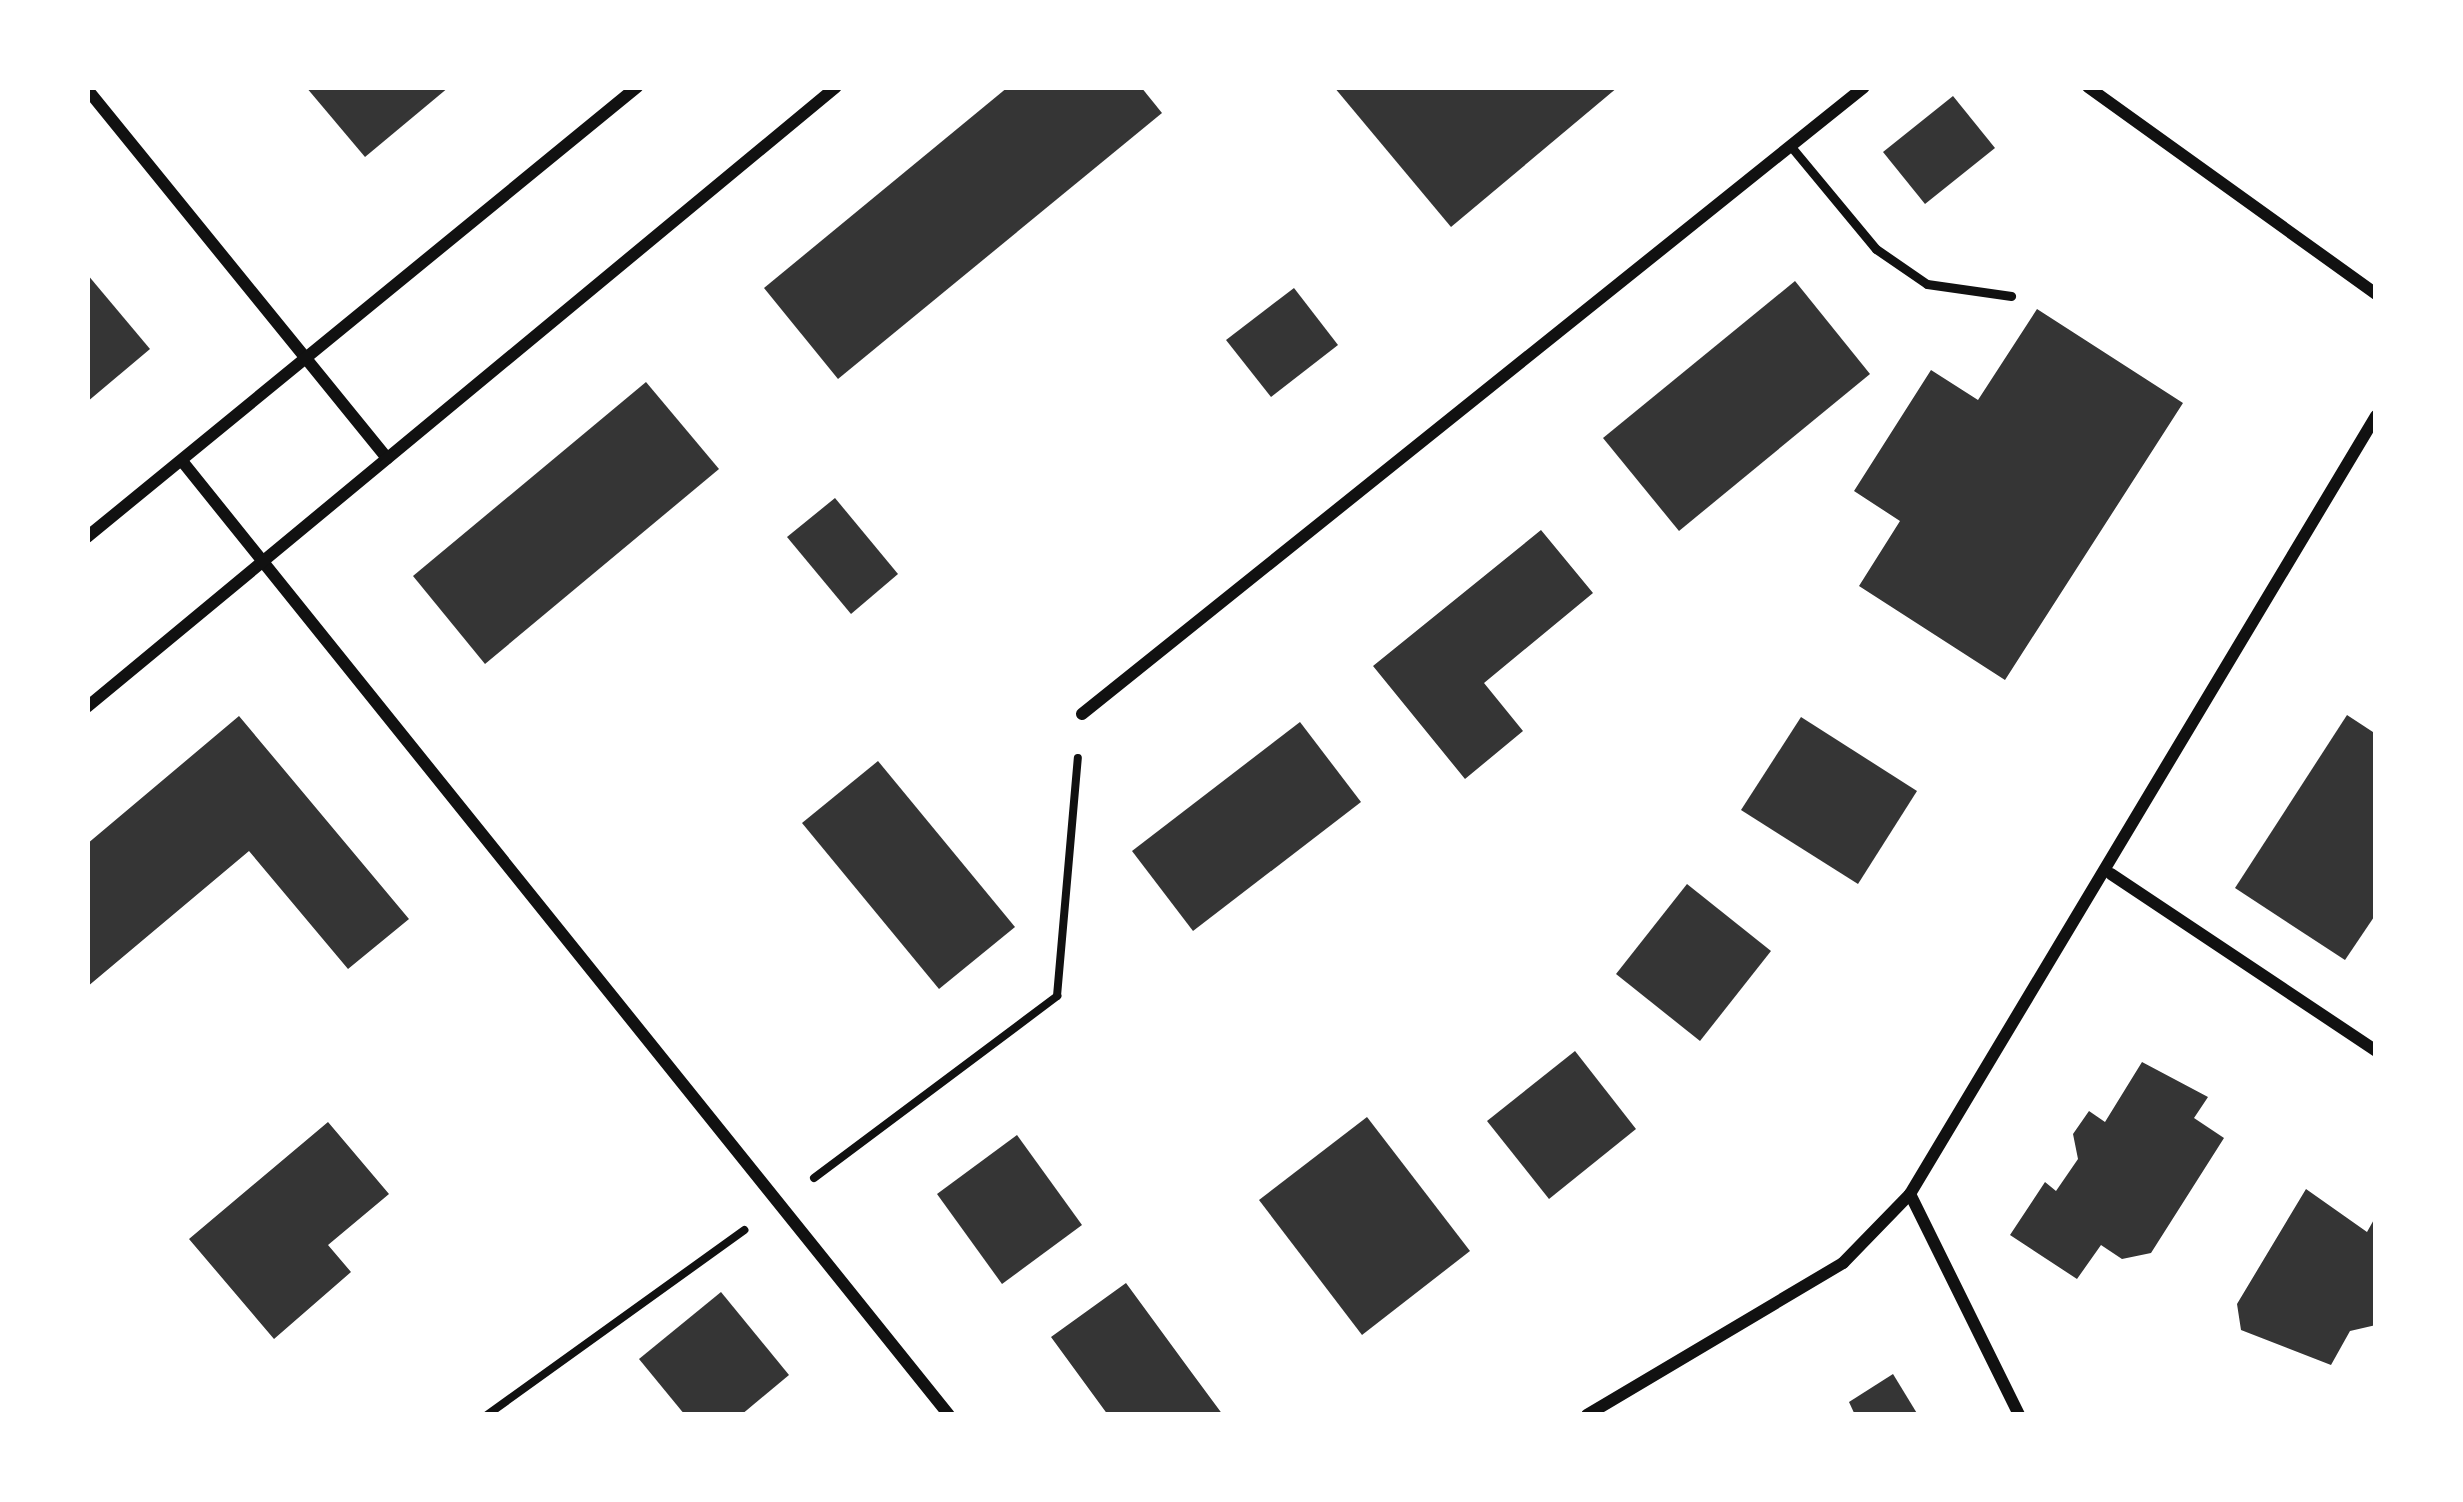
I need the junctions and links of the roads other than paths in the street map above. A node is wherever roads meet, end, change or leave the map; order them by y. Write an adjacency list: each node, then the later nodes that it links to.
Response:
1 (637, 87): 9 (street)
2 (836, 87): 11 (street)
3 (1864, 87): 6 (street)
4 (2088, 87): 7 (street)
5 (87, 89): 9 (street)
6 (1793, 149): 8 (lane); 16 (street)
7 (2376, 294)
8 (2011, 296)
9 (306, 364): 11 (street); 12 (street)
10 (2376, 416): 17 (street)
11 (387, 458): 14 (street)
12 (182, 460): 13 (street); 14 (street)
13 (87, 537)
14 (266, 560): 15 (street); 20 (street)
15 (87, 707)
16 (1082, 714)
17 (2111, 874): 18 (street); 19 (street)
18 (2376, 1051)
19 (1910, 1194): 21 (street); 22 (street)
20 (949, 1415)
21 (1587, 1415)
22 (2019, 1415)

